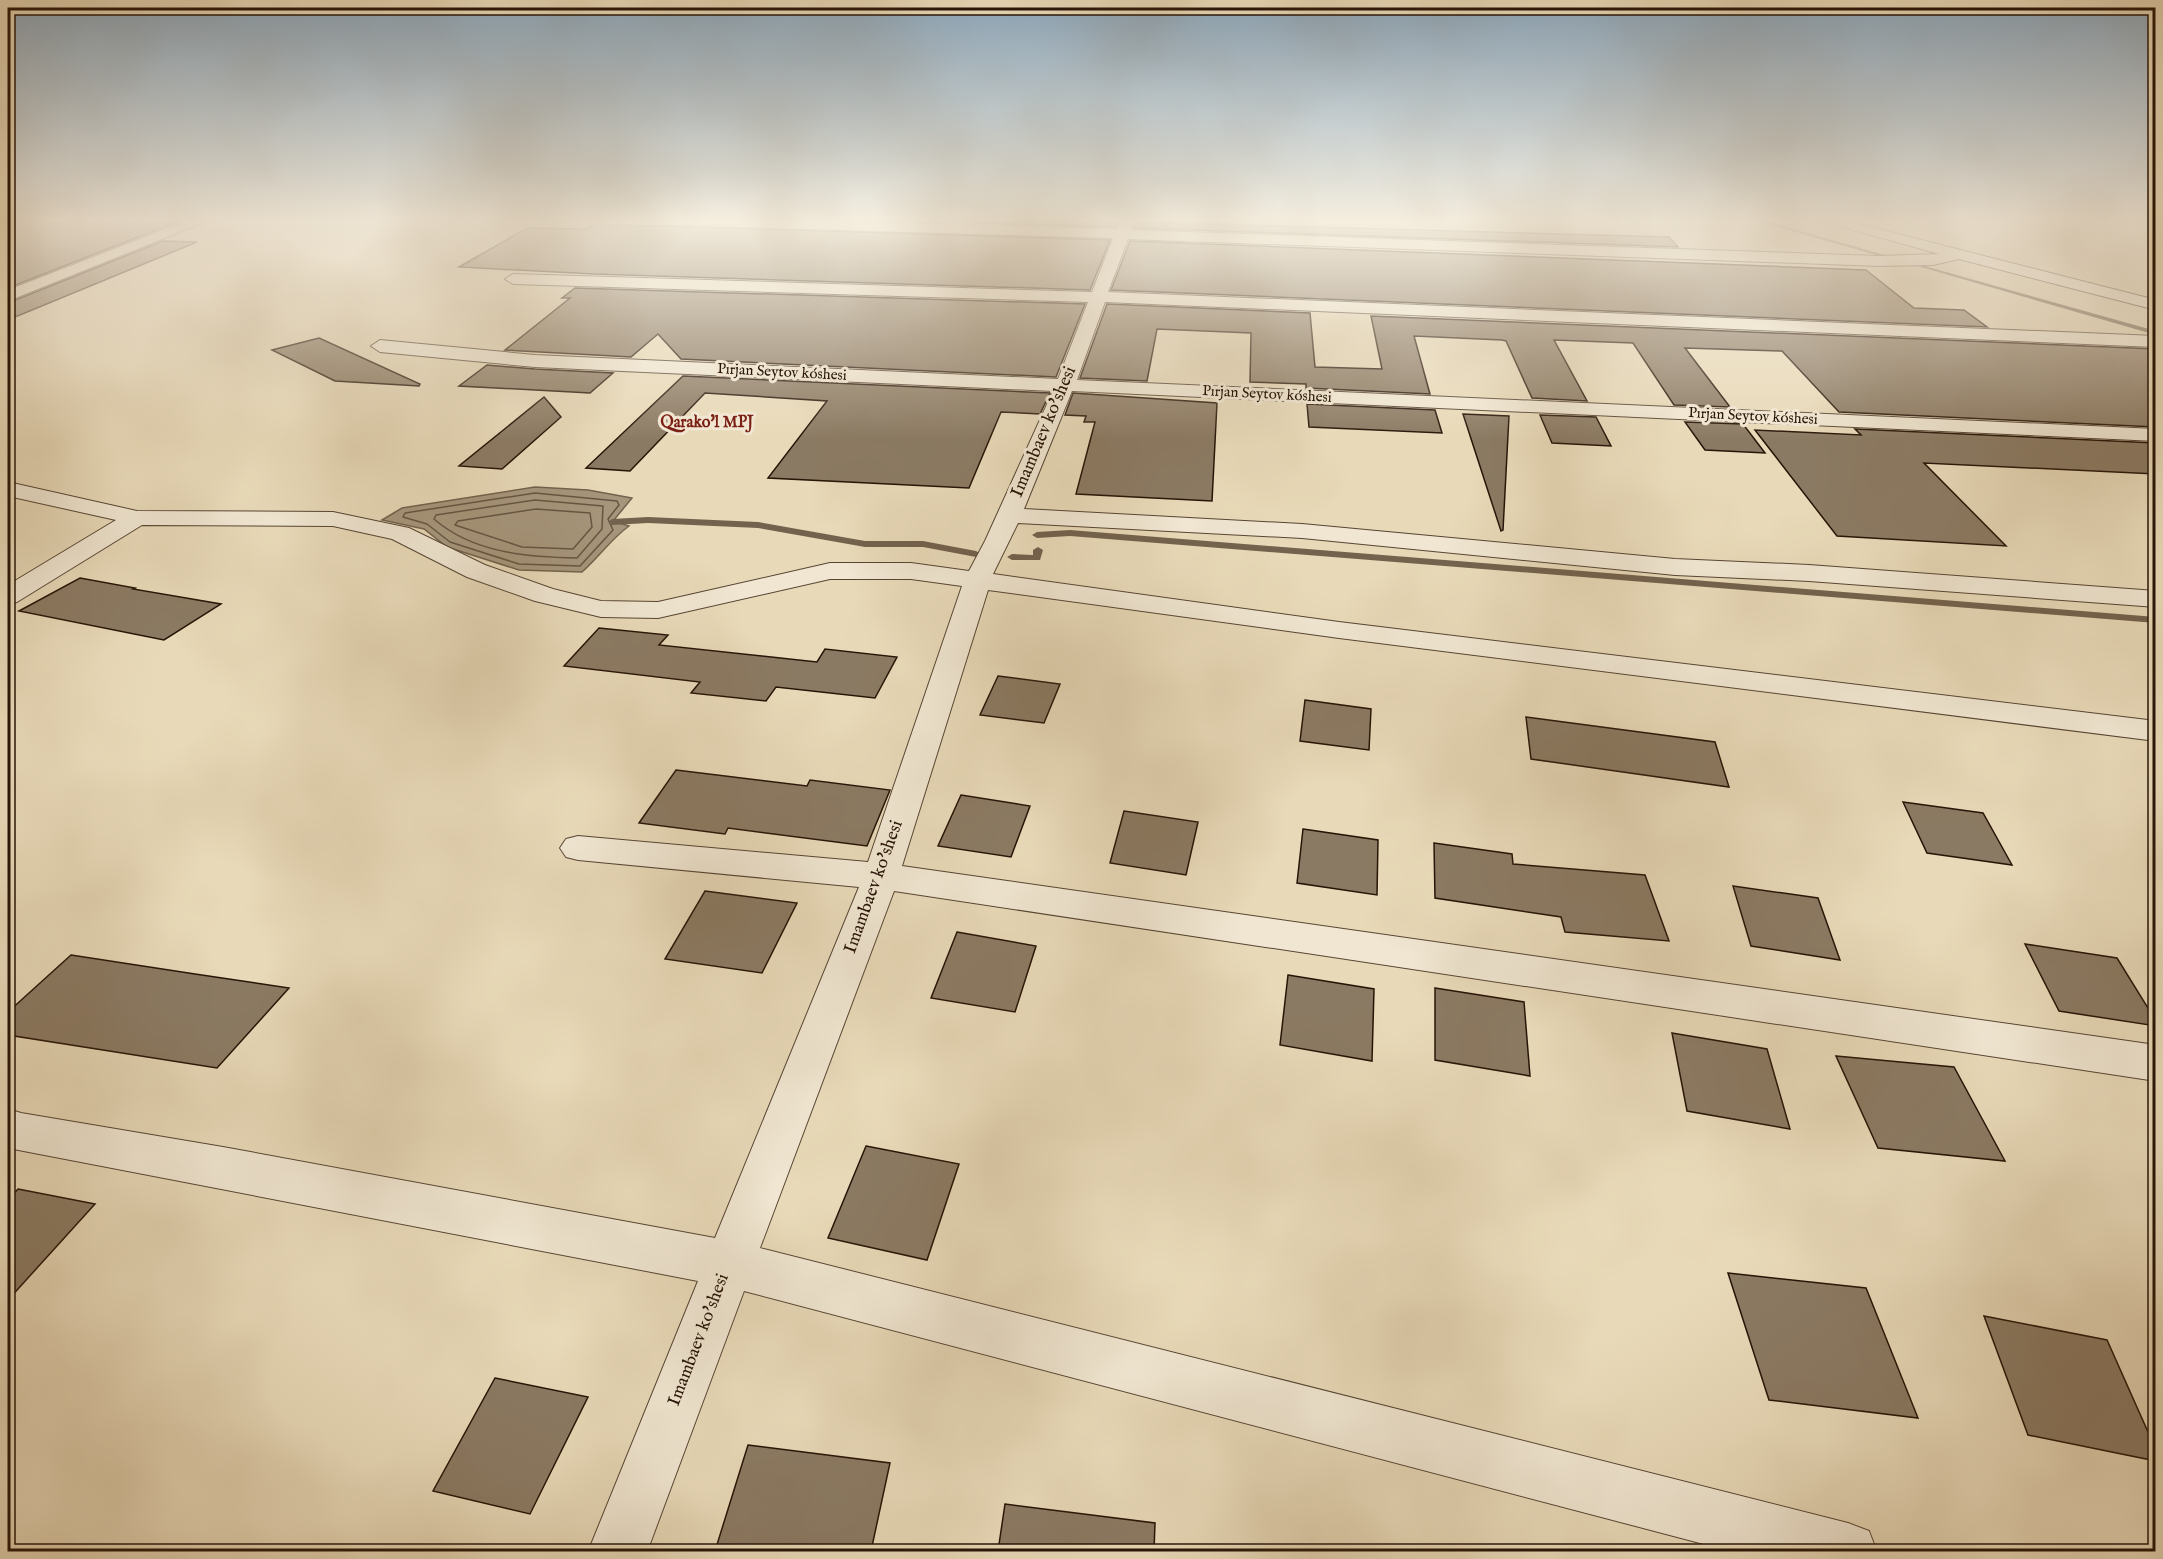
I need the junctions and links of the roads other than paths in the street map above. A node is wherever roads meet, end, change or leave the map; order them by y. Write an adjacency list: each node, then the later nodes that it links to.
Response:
1 (992, 294): 4 (street)
2 (1098, 294): 4 (street, Imambaev ko'shesi)
3 (2111, 294): 5 (street)
4 (1097, 297): 6 (street); 8 (street, Imambaev ko'shesi)
5 (2156, 305)
6 (2156, 342)
7 (380, 346): 8 (street, Pırjan Seytov kóshesi)
8 (1065, 385): 9 (street, Pırjan Seytov kóshesi); 11 (street, Imambaev ko'shesi)
9 (2156, 435)
10 (8, 489): 12 (street)
11 (1009, 515): 13 (street, Imambaev ko'shesi); 15 (street)
12 (137, 518): 13 (street); 14 (street)
13 (978, 579): 16 (street); 18 (street, Imambaev ko'shesi)
14 (8, 596)
15 (2156, 600)
16 (2156, 731)
17 (578, 848): 18 (street)
18 (881, 876): 19 (street); 21 (street, Imambaev ko'shesi)
19 (2156, 1063)
20 (8, 1128): 21 (street)
21 (729, 1264): 22 (street, Imambaev ko'shesi); 23 (street)
22 (617, 1551)
23 (1848, 1551)

